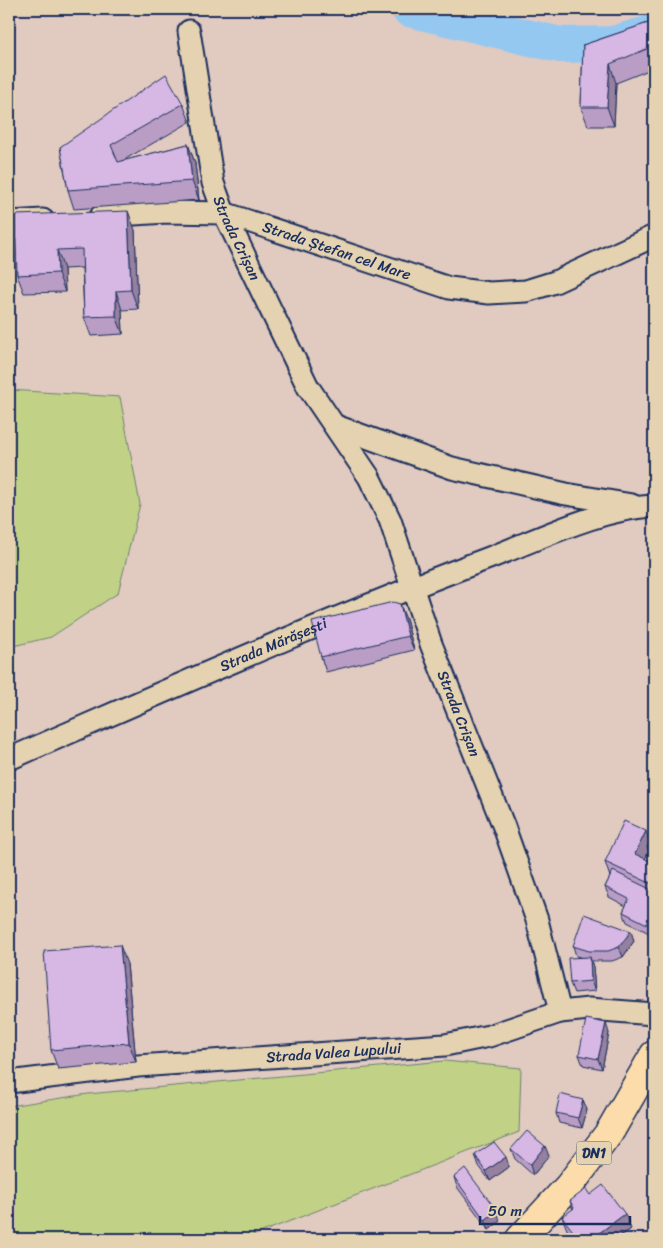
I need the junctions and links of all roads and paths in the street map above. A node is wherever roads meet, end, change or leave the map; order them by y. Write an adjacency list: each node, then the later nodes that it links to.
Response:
1 (189, 31): 2 (street, Strada Crișan)
2 (224, 213): 3 (street, Strada Ștefan cel Mare); 4 (street, Strada Ștefan cel Mare); 5 (street, Strada Crișan)
3 (9, 222)
4 (654, 236)
5 (336, 426): 6 (street); 7 (street, Strada Crișan)
6 (648, 507): 7 (street, Strada Mărășești)
7 (412, 586): 8 (street, Strada Mărășești); 9 (street, Strada Crișan)
8 (9, 760)
9 (560, 1012): 10 (street, Strada Valea Lupului); 12 (street, Strada Valea Lupului)
10 (654, 1014)
11 (654, 1055): 13 (main road, DN1)
12 (9, 1082)
13 (520, 1239)

